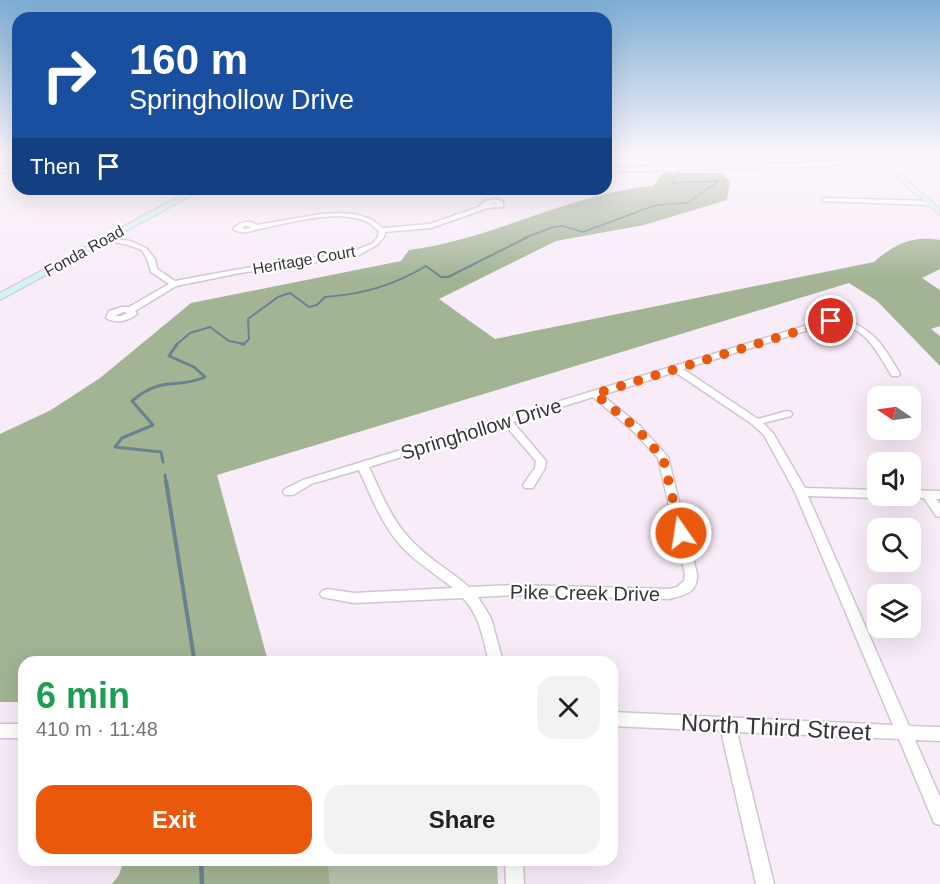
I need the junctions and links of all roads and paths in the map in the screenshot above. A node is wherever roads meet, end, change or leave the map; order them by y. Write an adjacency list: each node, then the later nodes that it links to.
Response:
1 (186, 196): 9 (street, Fonda Road)
2 (921, 196): 4 (street)
3 (824, 200): 4 (street)
4 (928, 203): 6 (street)
5 (486, 207): 8 (street)
6 (940, 213)
7 (256, 227): 8 (street, Heritage Court)
8 (382, 230): 10 (street, Heritage Court)
9 (106, 239): 10 (street); 11 (street, Fonda Road)
10 (174, 284): 12 (street, Heritage Court)
11 (0, 297)
12 (129, 310)
13 (677, 369): 14 (street, Springhollow Drive); 15 (street, Springhollow Drive); 18 (street)
14 (895, 374)
15 (595, 394): 17 (street, Springhollow Drive); 26 (street, Pike Creek Drive)
16 (786, 414): 18 (street)
17 (507, 421): 19 (street, Springhollow Drive); 20 (street)
18 (756, 422): 22 (street)
19 (363, 466): 21 (street, Springhollow Drive); 26 (street)
20 (529, 485)
21 (289, 492)
22 (801, 492): 23 (street); 33 (street)
23 (867, 494)
24 (934, 495): 25 (street)
25 (940, 513)
26 (467, 593): 27 (street, Pike Creek Drive); 28 (street)
27 (327, 594)
28 (494, 656)
29 (618, 719): 30 (street, North Third Street)
30 (728, 725): 33 (street, North Third Street); 38 (street)
31 (0, 731): 32 (street)
32 (18, 731)
33 (904, 733): 34 (street, North Third Street); 35 (street)
34 (940, 734)
35 (940, 817)
36 (514, 866): 37 (street)
37 (515, 884)
38 (765, 884)

